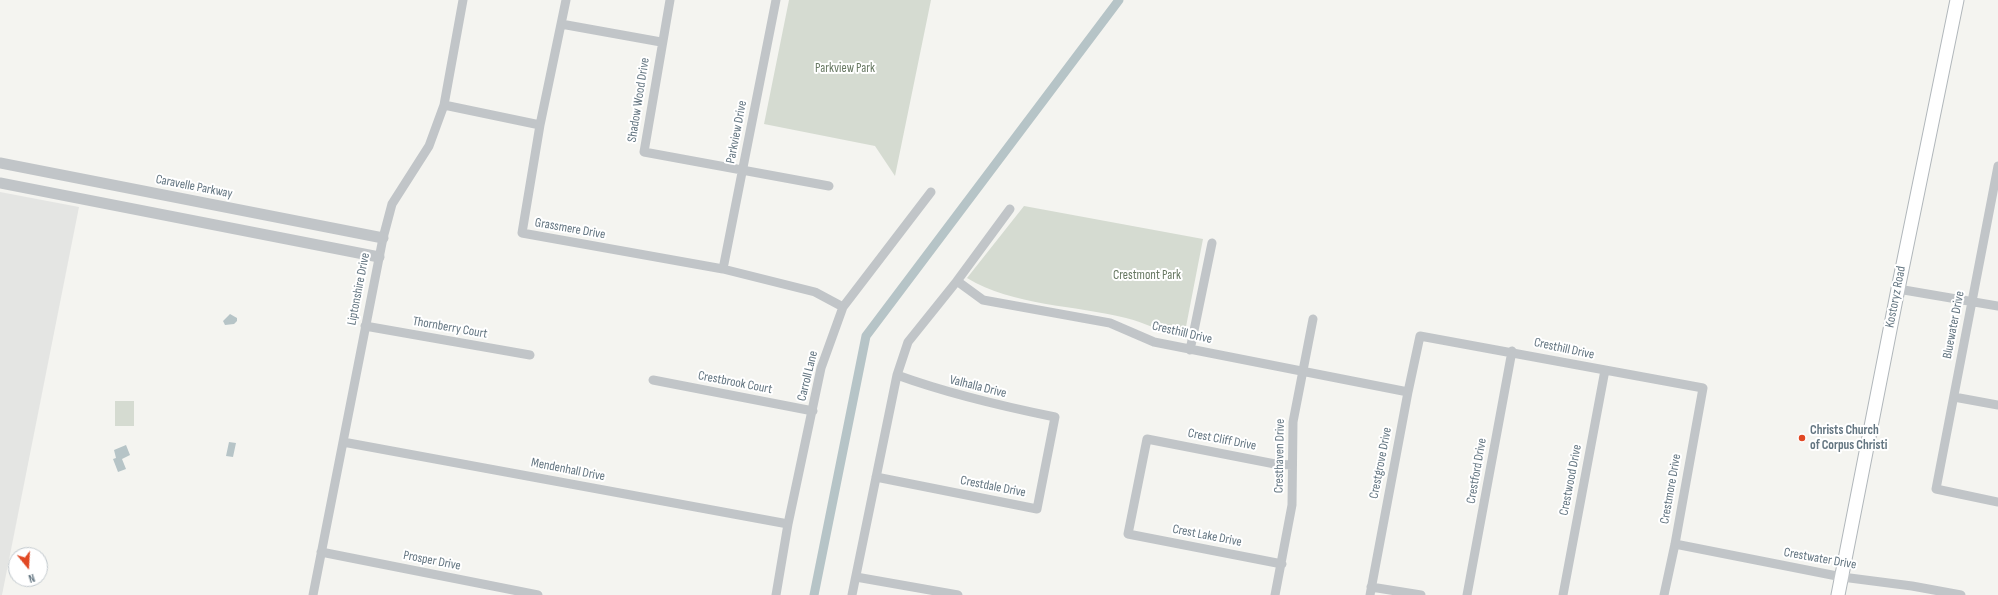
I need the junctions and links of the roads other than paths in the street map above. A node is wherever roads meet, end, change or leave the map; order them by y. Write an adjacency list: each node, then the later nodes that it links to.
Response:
1 (464, 0): 8 (street, Liptonshire Drive)
2 (566, 0): 6 (street, Grassmere Drive)
3 (670, 0): 7 (street, Shadow Wood Drive)
4 (776, 0): 12 (street, Parkview Drive)
5 (1957, 0): 23 (main road, Kostoryz Road)
6 (562, 24): 7 (street); 9 (street, Grassmere Drive)
7 (661, 42): 12 (street, Shadow Wood Drive)
8 (444, 105): 9 (street); 18 (street, Liptonshire Drive)
9 (540, 125): 21 (street, Grassmere Drive)
10 (0, 164): 18 (street, Caravelle Parkway)
11 (1998, 166): 16 (street, Bluewater Drive)
12 (743, 170): 14 (street); 21 (street, Parkview Drive)
13 (0, 183): 20 (street)
14 (829, 186)
15 (931, 192): 26 (street, Carroll Lane)
16 (1994, 207): 24 (street, Bluewater Drive)
17 (1010, 209): 22 (street)
18 (383, 238): 20 (street, Liptonshire Drive)
19 (1212, 243): 30 (street)
20 (379, 257): 28 (street, Liptonshire Drive)
21 (723, 269): 26 (street, Grassmere Drive)
22 (957, 282): 30 (street, Cresthill Drive); 35 (street)
23 (1898, 289): 24 (street); 53 (main road, Kostoryz Road)
24 (1972, 301): 25 (street); 39 (street, Bluewater Drive)
25 (1998, 306)
26 (843, 307): 41 (street, Carroll Lane)
27 (1313, 319): 34 (street, Cresthaven Drive)
28 (365, 326): 32 (street, Thornberry Court); 43 (street, Liptonshire Drive)
29 (1420, 336): 31 (street, Cresthill Drive); 38 (street, Crestgrove Drive)
30 (1190, 350): 34 (street, Cresthill Drive)
31 (1512, 351): 33 (street, Cresthill Drive); 63 (street, Crestford Drive)
32 (530, 355)
33 (1605, 370): 37 (street, Cresthill Drive); 64 (street, Crestwood Drive)
34 (1303, 371): 38 (street, Cresthill Drive); 44 (street, Cresthaven Drive)
35 (897, 375): 42 (street, Valhalla Drive); 45 (street)
36 (653, 380): 41 (street, Crestbrook Court)
37 (1703, 388): 49 (street, Crestmore Drive)
38 (1408, 392): 55 (street, Crestgrove Drive)
39 (1954, 397): 40 (street); 46 (street, Bluewater Drive)
40 (1998, 405)
41 (813, 411): 47 (street, Carroll Lane)
42 (1055, 417): 45 (street, Crestdale Drive)
43 (343, 442): 47 (street, Mendenhall Drive); 50 (street, Liptonshire Drive)
44 (1292, 465): 48 (street, Crest Cliff Drive); 51 (street, Cresthaven Drive)
45 (876, 477): 52 (street)
46 (1998, 502)
47 (788, 524): 58 (street, Carroll Lane)
48 (1128, 534): 51 (street, Crest Lake Drive)
49 (1675, 544): 53 (street, Crestwater Drive); 65 (street, Crestmore Drive)
50 (322, 552): 56 (street, Liptonshire Drive); 57 (street, Prosper Drive)
51 (1282, 564): 61 (street, Cresthaven Drive)
52 (856, 577): 59 (street); 60 (street)
53 (1842, 577): 54 (street, Crestwater Drive); 66 (main road, Kostoryz Road)
54 (1911, 590): 67 (street, Crestwater Drive)
55 (1371, 591): 62 (street)
56 (313, 595)
57 (538, 595)
58 (776, 595)
59 (852, 595)
60 (958, 595)
61 (1276, 595)
62 (1421, 595)
63 (1468, 595)
64 (1563, 595)
65 (1664, 595)
66 (1838, 595)
67 (1961, 595)

